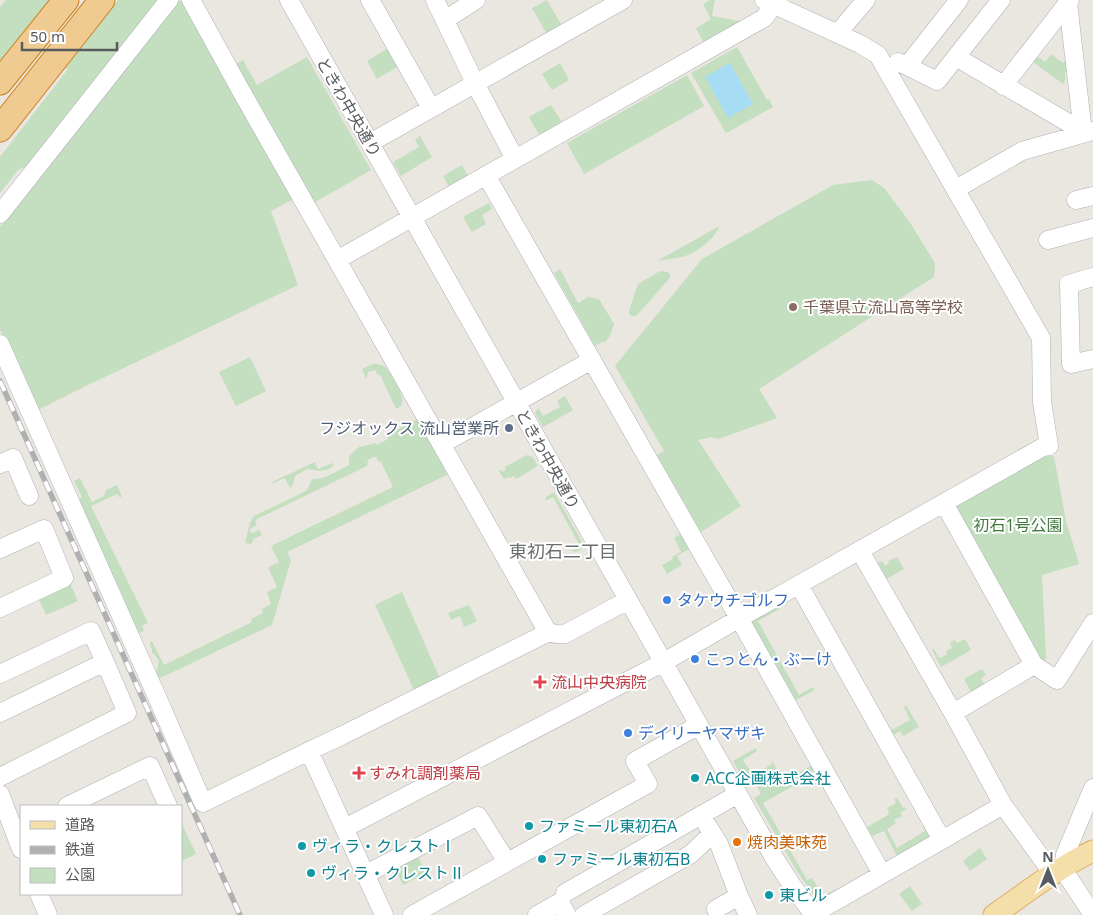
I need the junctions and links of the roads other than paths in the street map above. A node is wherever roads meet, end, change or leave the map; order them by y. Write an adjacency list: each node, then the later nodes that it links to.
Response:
1 (66, 0): 20 (highway)
2 (102, 0): 24 (highway)
3 (169, 0): 30 (street)
4 (191, 0): 34 (street)
5 (289, 0): 26 (street, ときわ中央通り)
6 (370, 0): 23 (street)
7 (435, 0): 15 (street)
8 (476, 0): 15 (street)
9 (622, 0): 21 (street)
10 (866, 0): 16 (street)
11 (959, 0): 19 (street)
12 (1001, 0): 18 (street)
13 (1069, 1): 22 (street); 25 (street)
14 (772, 2): 16 (street); 27 (street)
15 (445, 20): 21 (street)
16 (837, 34): 17 (street)
17 (878, 55): 19 (street); 29 (street)
18 (956, 57): 19 (street); 22 (street)
19 (907, 66)
20 (0, 82)
21 (475, 83): 23 (street); 27 (street)
22 (1003, 86): 25 (street)
23 (431, 108): 26 (street)
24 (0, 129)
25 (1088, 132): 29 (street)
26 (370, 143): 31 (street, ときわ中央通り)
27 (514, 159): 28 (street)
28 (486, 175): 31 (street); 38 (street)
29 (956, 189): 43 (street)
30 (0, 214)
31 (411, 217): 34 (street); 39 (street, ときわ中央通り)
32 (1093, 228): 33 (street)
33 (1048, 240)
34 (338, 260): 40 (street)
35 (1093, 277): 37 (street)
36 (0, 344): 59 (street)
37 (1093, 359)
38 (592, 360): 39 (street); 49 (street)
39 (516, 403): 40 (street); 47 (street, ときわ中央通り)
40 (442, 444): 51 (street)
41 (0, 464): 42 (street)
42 (29, 496)
43 (944, 503): 45 (street); 54 (street)
44 (0, 549): 48 (street)
45 (860, 551): 46 (street); 57 (street)
46 (799, 585): 49 (street); 71 (street)
47 (628, 600): 51 (street); 53 (street, ときわ中央通り)
48 (0, 608)
49 (739, 618): 53 (street); 77 (street)
50 (1093, 624): 54 (street)
51 (549, 632): 59 (street)
52 (105, 662): 55 (street); 56 (street); 60 (street)
53 (664, 662): 58 (street, ときわ中央通り); 68 (street)
54 (1034, 665): 57 (street)
55 (0, 674)
56 (0, 713)
57 (953, 713): 66 (street)
58 (699, 725): 63 (street, ときわ中央通り); 74 (street)
59 (309, 751): 68 (street)
60 (0, 777)
61 (1093, 788): 75 (street)
62 (0, 794): 69 (street)
63 (738, 794): 67 (street); 82 (street, ときわ中央通り)
64 (69, 805): 65 (street)
65 (168, 805)
66 (1003, 805): 71 (street); 75 (street)
67 (701, 815): 70 (street); 78 (street)
68 (344, 828): 76 (street)
69 (18, 830): 72 (street)
70 (712, 834): 80 (street); 88 (street)
71 (942, 840): 77 (street)
72 (20, 843)
73 (1093, 852): 75 (main road)
74 (507, 862): 76 (street); 85 (street)
75 (1058, 871): 90 (main road); 91 (street)
76 (366, 874): 84 (street)
77 (882, 874): 82 (street)
78 (566, 893)
79 (39, 895): 83 (street)
80 (739, 896): 81 (street); 89 (street)
81 (716, 909)
82 (813, 914)
83 (48, 915)
84 (384, 915)
85 (412, 915)
86 (537, 915): 87 (street)
87 (567, 915)
88 (584, 915)
89 (748, 915)
90 (994, 915)
91 (1093, 915)

